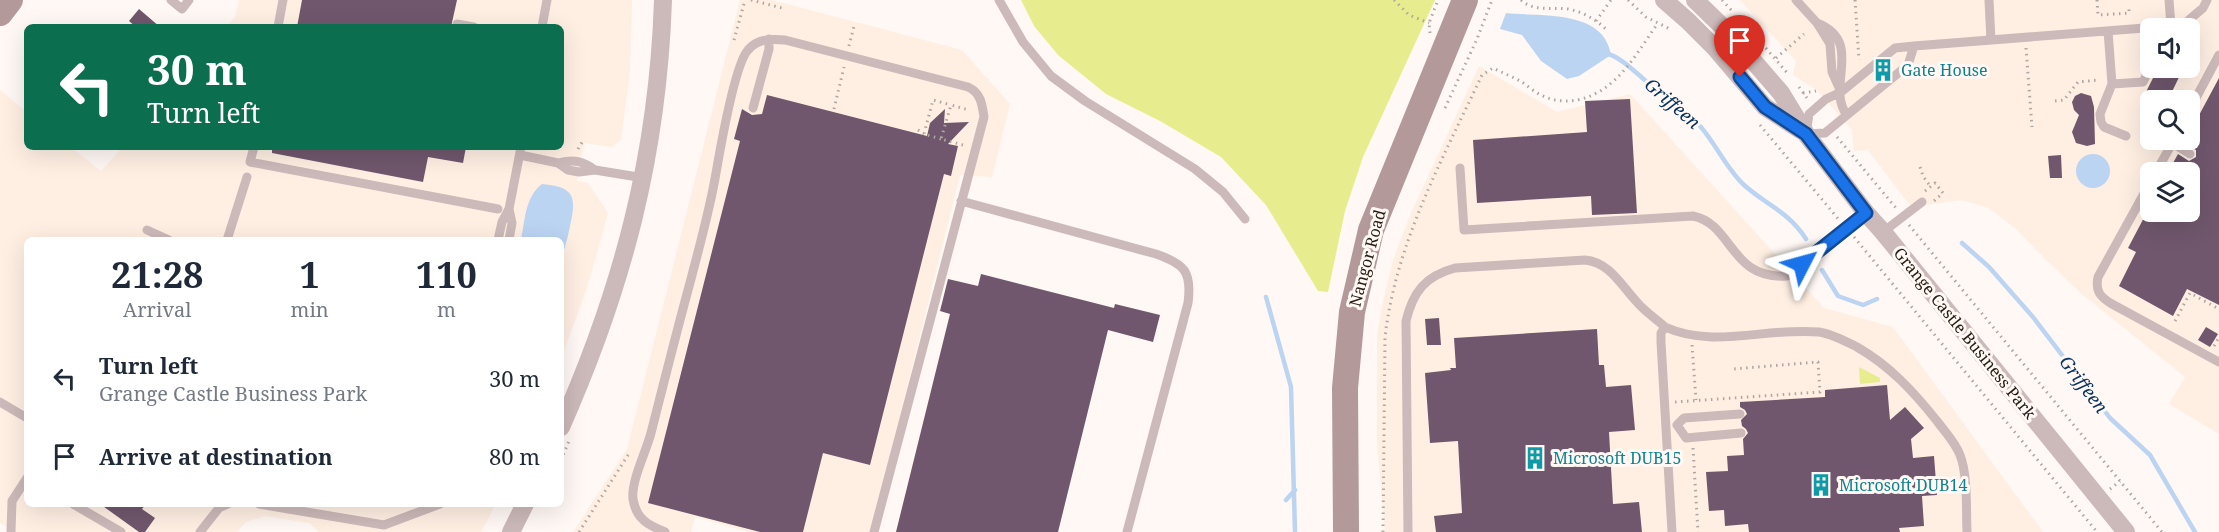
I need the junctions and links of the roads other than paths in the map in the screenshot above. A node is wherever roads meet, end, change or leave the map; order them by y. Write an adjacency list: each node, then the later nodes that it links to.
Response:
1 (10, 0): 15 (main road)
2 (171, 0): 3 (lane)
3 (189, 0)
4 (283, 0): 18 (lane)
5 (547, 0): 19 (lane)
6 (663, 0): 40 (street)
7 (999, 0): 47 (lane)
8 (1465, 0): 76 (main road, Nangor Road)
9 (1664, 0): 32 (street, Grange Castle Business Park)
10 (1695, 0): 32 (street, Grange Castle Business Park)
11 (1796, 0): 29 (lane)
12 (1989, 0): 23 (lane)
13 (2169, 0): 16 (lane)
14 (2207, 0): 17 (lane)
15 (0, 13)
16 (2170, 18)
17 (2191, 18)
18 (279, 24)
19 (543, 24)
20 (2140, 29): 21 (lane)
21 (2108, 31): 23 (lane); 27 (lane)
22 (769, 39): 30 (lane); 42 (lane); 73 (lane)
23 (1991, 40): 24 (lane)
24 (1914, 46): 29 (lane); 31 (lane)
25 (2219, 55): 28 (lane)
26 (2145, 78): 27 (lane)
27 (2112, 84): 33 (lane)
28 (2200, 90)
29 (1841, 92): 31 (lane); 32 (lane)
30 (753, 108)
31 (1847, 115): 32 (lane)
32 (1806, 134): 46 (street, Grange Castle Business Park)
33 (2126, 136)
34 (253, 150): 44 (lane)
35 (2185, 150): 37 (lane)
36 (521, 151): 40 (lane); 45 (lane)
37 (2190, 154)
38 (1461, 168): 46 (lane)
39 (247, 177): 51 (lane)
40 (644, 178): 59 (street)
41 (1923, 197): 49 (lane)
42 (961, 201): 74 (lane); 75 (lane)
43 (2140, 201): 55 (lane)
44 (498, 209)
45 (509, 209): 52 (lane); 53 (lane)
46 (1866, 213): 49 (street, Grange Castle Business Park)
47 (1245, 219)
48 (147, 230): 50 (lane)
49 (1883, 232): 80 (street, Grange Castle Business Park)
50 (162, 237)
51 (228, 237)
52 (499, 237)
53 (510, 237)
54 (1665, 327): 60 (lane); 77 (lane); 79 (lane)
55 (2219, 362)
56 (0, 402): 58 (lane)
57 (1740, 414): 61 (lane)
58 (24, 416)
59 (564, 420)
60 (1666, 425): 61 (lane); 78 (lane)
61 (1677, 425): 62 (lane)
62 (1741, 433)
63 (24, 483): 69 (lane)
64 (78, 507): 70 (lane)
65 (219, 507): 71 (lane)
66 (277, 507): 67 (lane)
67 (434, 507)
68 (524, 507): 72 (street)
69 (11, 532)
70 (121, 532)
71 (200, 532)
72 (511, 532)
73 (665, 532)
74 (874, 532)
75 (1127, 532)
76 (1346, 532)
77 (1408, 532)
78 (1672, 532)
79 (1967, 532)
80 (2126, 532)

